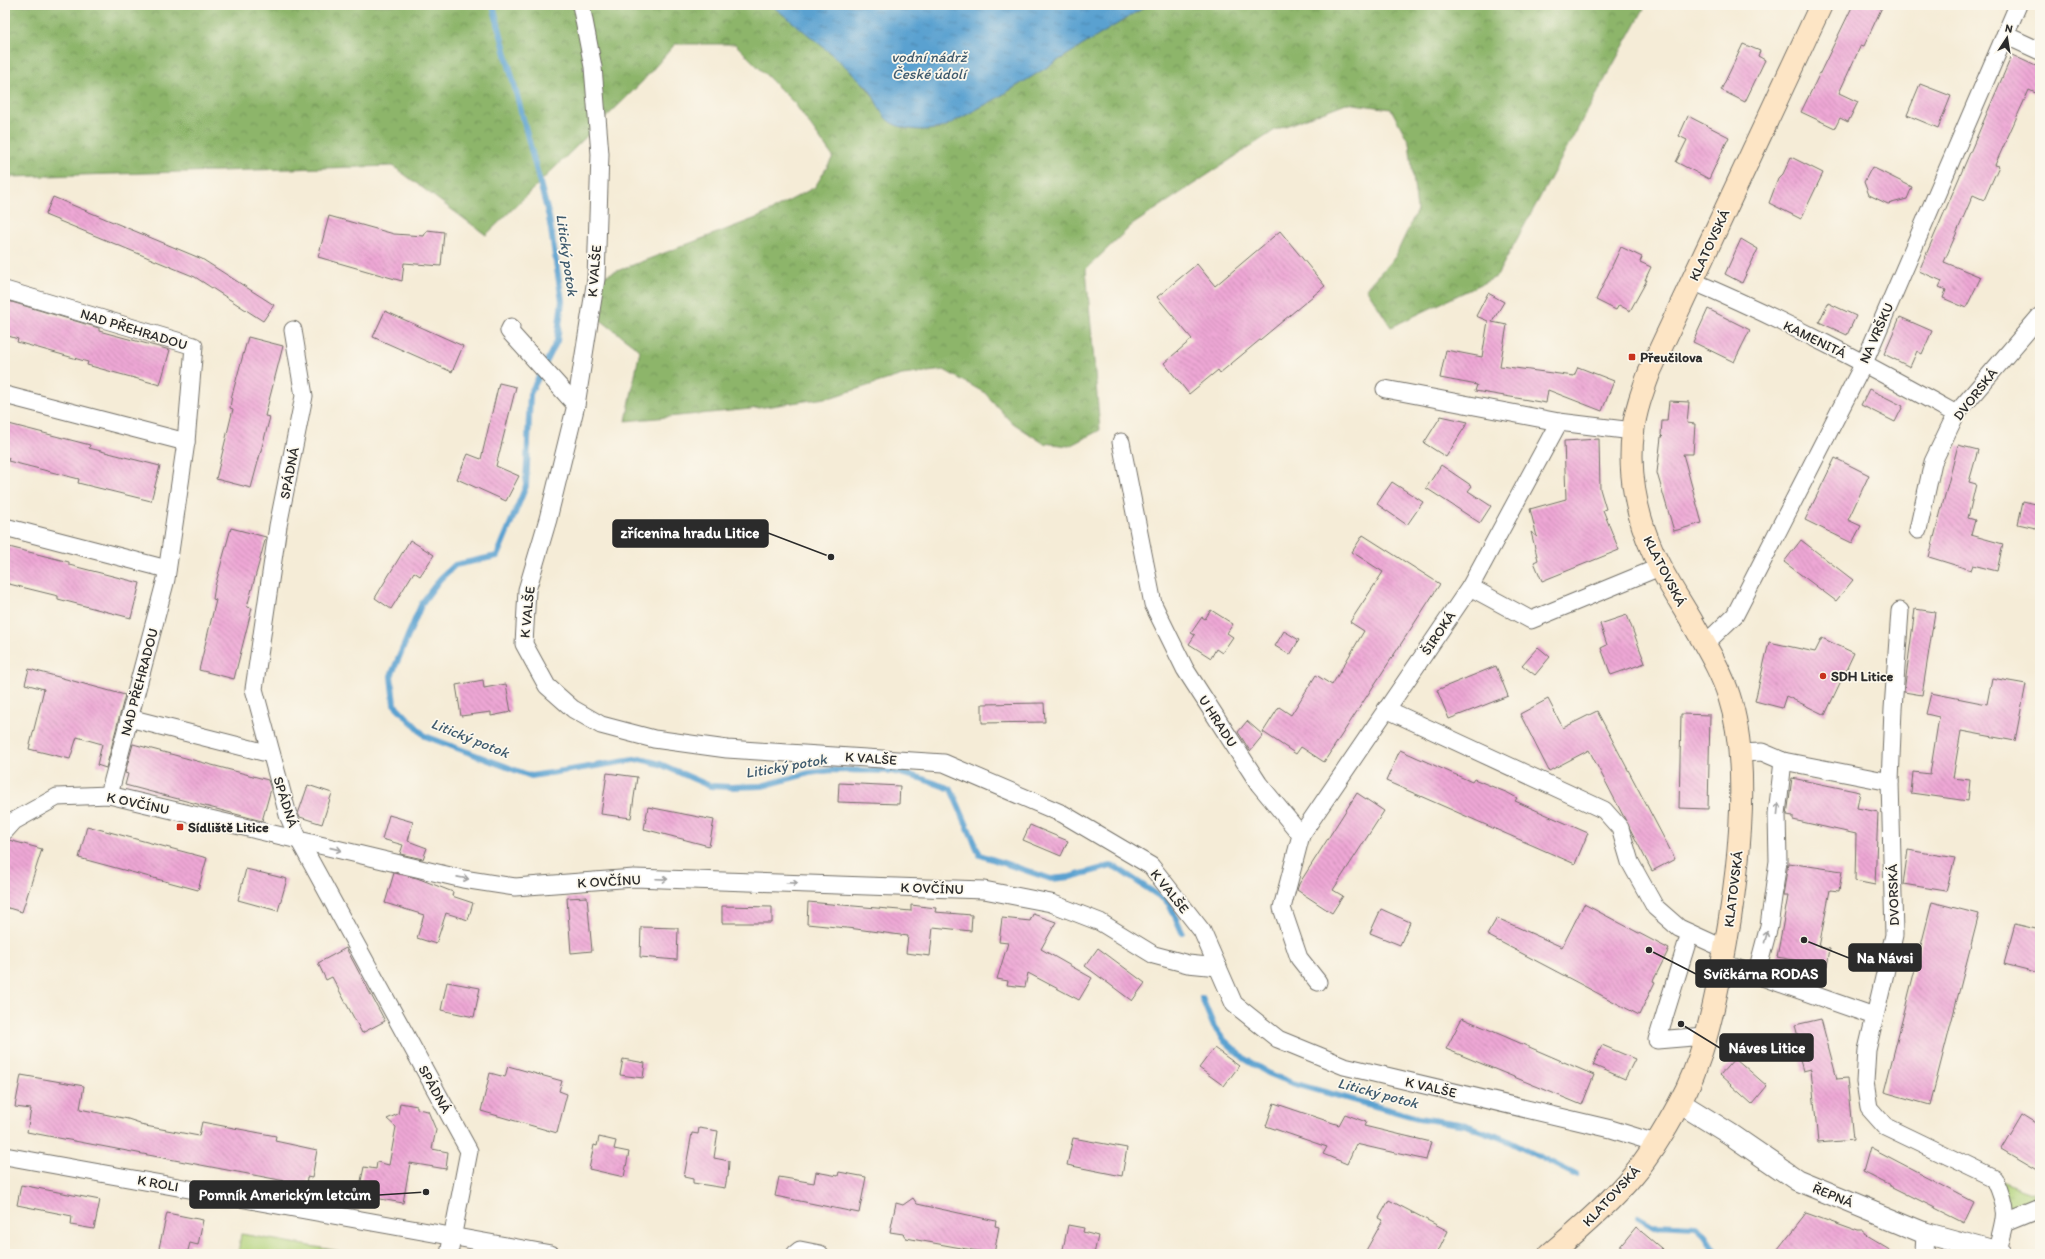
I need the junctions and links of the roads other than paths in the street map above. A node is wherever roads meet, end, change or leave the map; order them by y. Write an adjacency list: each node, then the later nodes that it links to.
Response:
1 (581, 5): 14 (street, K VALŠE)
2 (1821, 5): 6 (main road, KLATOVSKÁ)
3 (2018, 5): 4 (street, NA VRŠKU)
4 (2005, 35): 5 (street); 11 (street, NA VRŠKU)
5 (2040, 51)
6 (1692, 281): 11 (street, KAMENITÁ); 17 (main road, KLATOVSKÁ)
7 (5, 290): 18 (street, NAD PŘEHRADOU)
8 (2040, 316): 15 (street, DVORSKÁ)
9 (511, 327): 14 (street)
10 (293, 330): 30 (street, SPÁDNÁ)
11 (1864, 363): 15 (street, KAMENITÁ); 26 (street, NA VRŠKU)
12 (1385, 389): 16 (street)
13 (5, 395): 18 (street)
14 (576, 405): 39 (street, K VALŠE)
15 (1956, 414): 21 (street, DVORSKÁ)
16 (1560, 422): 17 (street); 24 (street, ŠIROKÁ)
17 (1632, 431): 22 (main road, KLATOVSKÁ)
18 (186, 442): 23 (street, NAD PŘEHRADOU)
19 (1120, 442): 35 (street, U HRADU)
20 (5, 527): 23 (street)
21 (1918, 530)
22 (1660, 567): 24 (street); 26 (main road, KLATOVSKÁ)
23 (167, 569): 28 (street, NAD PŘEHRADOU)
24 (1470, 587): 27 (street, ŠIROKÁ)
25 (1900, 611): 32 (street, DVORSKÁ)
26 (1704, 644): 29 (main road, KLATOVSKÁ)
27 (1386, 709): 35 (street, ŠIROKÁ); 37 (street, KLATOVSKÁ)
28 (129, 718): 30 (street); 33 (street, NAD PŘEHRADOU)
29 (1739, 753): 31 (street); 38 (main road, KLATOVSKÁ)
30 (271, 754): 36 (street, SPÁDNÁ)
31 (1783, 761): 32 (street); 40 (street, one-way to 31)
32 (1890, 782): 42 (street, DVORSKÁ)
33 (109, 795): 34 (street, K OVČÍNU); 36 (street, K OVČÍNU)
34 (5, 831)
35 (1301, 835): 41 (street)
36 (298, 840): 39 (street, K OVČÍNU, one-way to 39); 50 (street, SPÁDNÁ)
37 (1690, 933): 38 (street, KLATOVSKÁ); 43 (street)
38 (1723, 956): 40 (street); 43 (main road, KLATOVSKÁ)
39 (1218, 967): 45 (street, K VALŠE)
40 (1756, 975): 42 (street)
41 (1318, 982)
42 (1874, 1016): 48 (street, DVORSKÁ)
43 (1705, 1036): 44 (main road, KLATOVSKÁ)
44 (1680, 1103): 45 (main road, KLATOVSKÁ); 49 (street, ŘEPNÁ)
45 (1656, 1143): 56 (main road, KLATOVSKÁ)
46 (5, 1156): 50 (street, K ROLI)
47 (2040, 1209): 48 (street)
48 (2006, 1223): 51 (street, DVORSKÁ)
49 (1925, 1232): 51 (street, ŘEPNÁ); 57 (street)
50 (452, 1236): 52 (street, SPÁDNÁ); 53 (street, K ROLI)
51 (1999, 1253)
52 (449, 1254)
53 (551, 1254)
54 (795, 1254): 55 (street)
55 (820, 1254)
56 (1550, 1254)
57 (1924, 1254)

